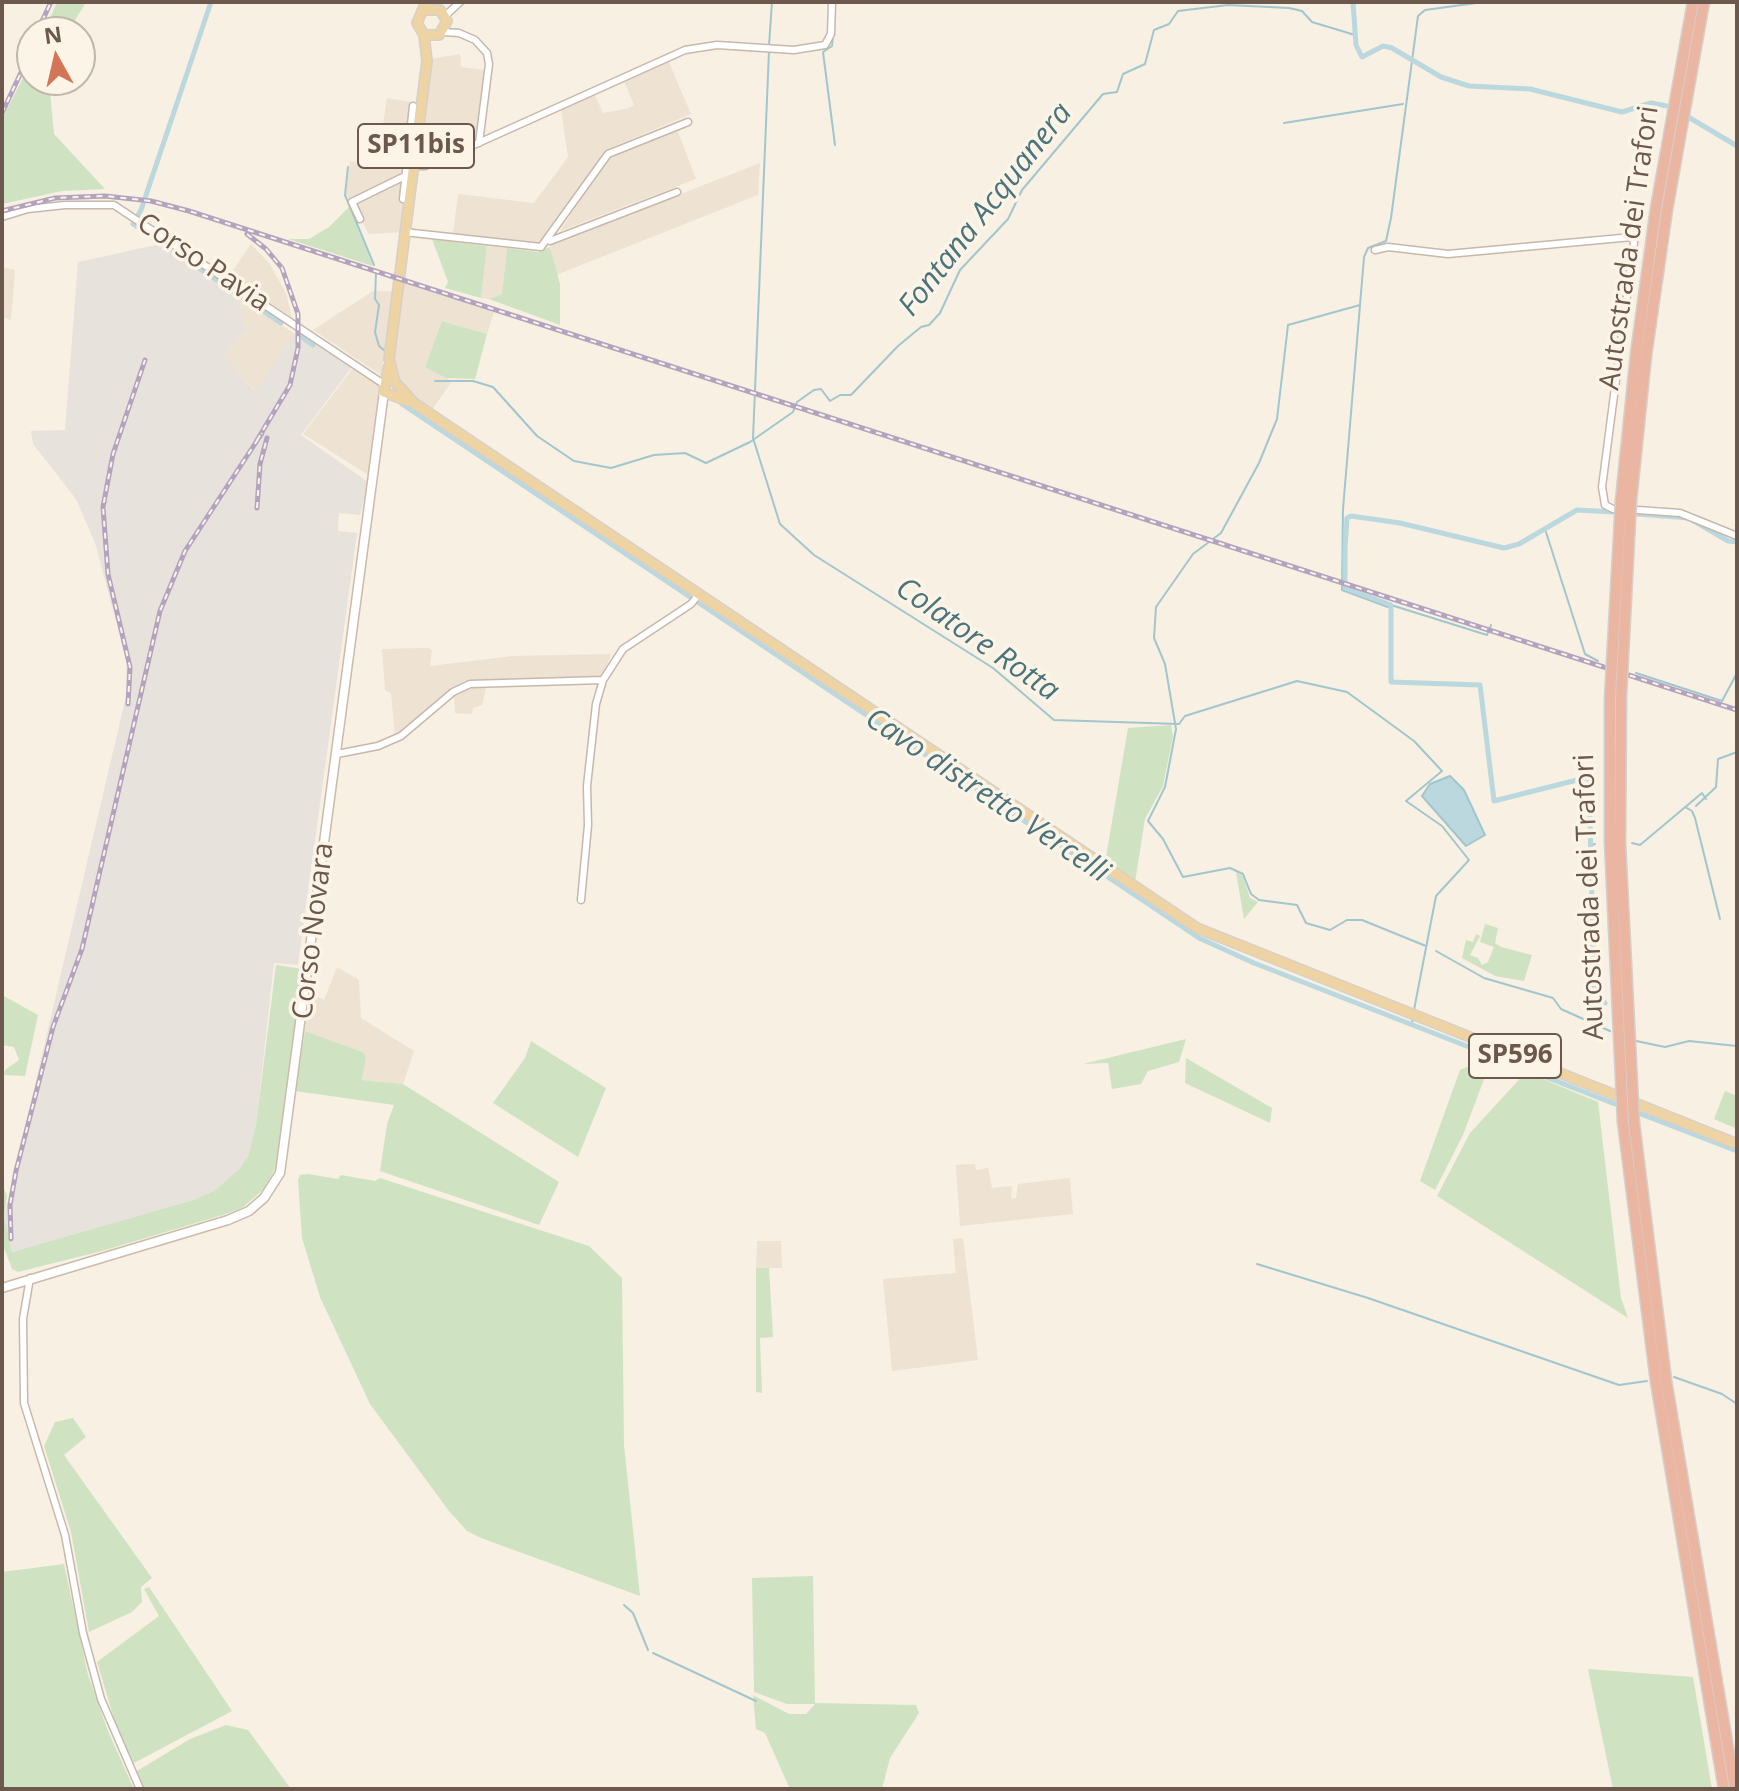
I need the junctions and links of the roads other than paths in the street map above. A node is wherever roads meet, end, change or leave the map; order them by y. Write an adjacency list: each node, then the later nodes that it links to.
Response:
1 (832, 2): 11 (street)
2 (1693, 2): 24 (highway, Autostrada dei Trafori)
3 (1704, 2): 24 (highway, Autostrada dei Trafori)
4 (457, 4): 6 (street)
5 (425, 6): 6 (main road, SP11bis); 8 (main road, SP11bis)
6 (440, 11): 7 (street); 8 (main road, SP11bis)
7 (459, 33): 8 (street); 11 (street)
8 (434, 35): 12 (main road, SP11bis)
9 (413, 106): 12 (street)
10 (688, 122): 18 (street)
11 (479, 143): 12 (street)
12 (410, 172): 14 (street); 16 (street); 17 (main road, SP11bis)
13 (677, 192): 18 (street)
14 (403, 199)
15 (2, 217): 21 (street, Corso Pavia)
16 (360, 219)
17 (404, 232): 18 (street); 20 (main road, SP11bis)
18 (548, 242)
19 (1375, 250): 24 (street)
20 (389, 359): 21 (main road, Corso Novara / SP11bis); 22 (main road)
21 (385, 389): 22 (main road); 23 (main road, Corso Novara / SP11bis)
22 (407, 398): 23 (main road); 26 (main road)
23 (381, 416): 28 (main road, Corso Novara / SP11bis)
24 (1625, 505): 25 (street); 32 (highway, Autostrada dei Trafori, bridge)
25 (1737, 536)
26 (698, 595): 27 (street); 30 (main road, SP596)
27 (603, 680): 28 (street); 29 (street)
28 (337, 754): 34 (main road, Corso Novara / SP11bis)
29 (581, 900)
30 (1615, 1095)
31 (1640, 1105): 33 (main road)
32 (1628, 1123): 37 (highway, Autostrada dei Trafori); 38 (highway, Autostrada dei Trafori)
33 (1737, 1144)
34 (30, 1278): 35 (main road, Corso Novara / SP11bis); 36 (street)
35 (6, 1287)
36 (140, 1789)
37 (1724, 1789)
38 (1735, 1789)

